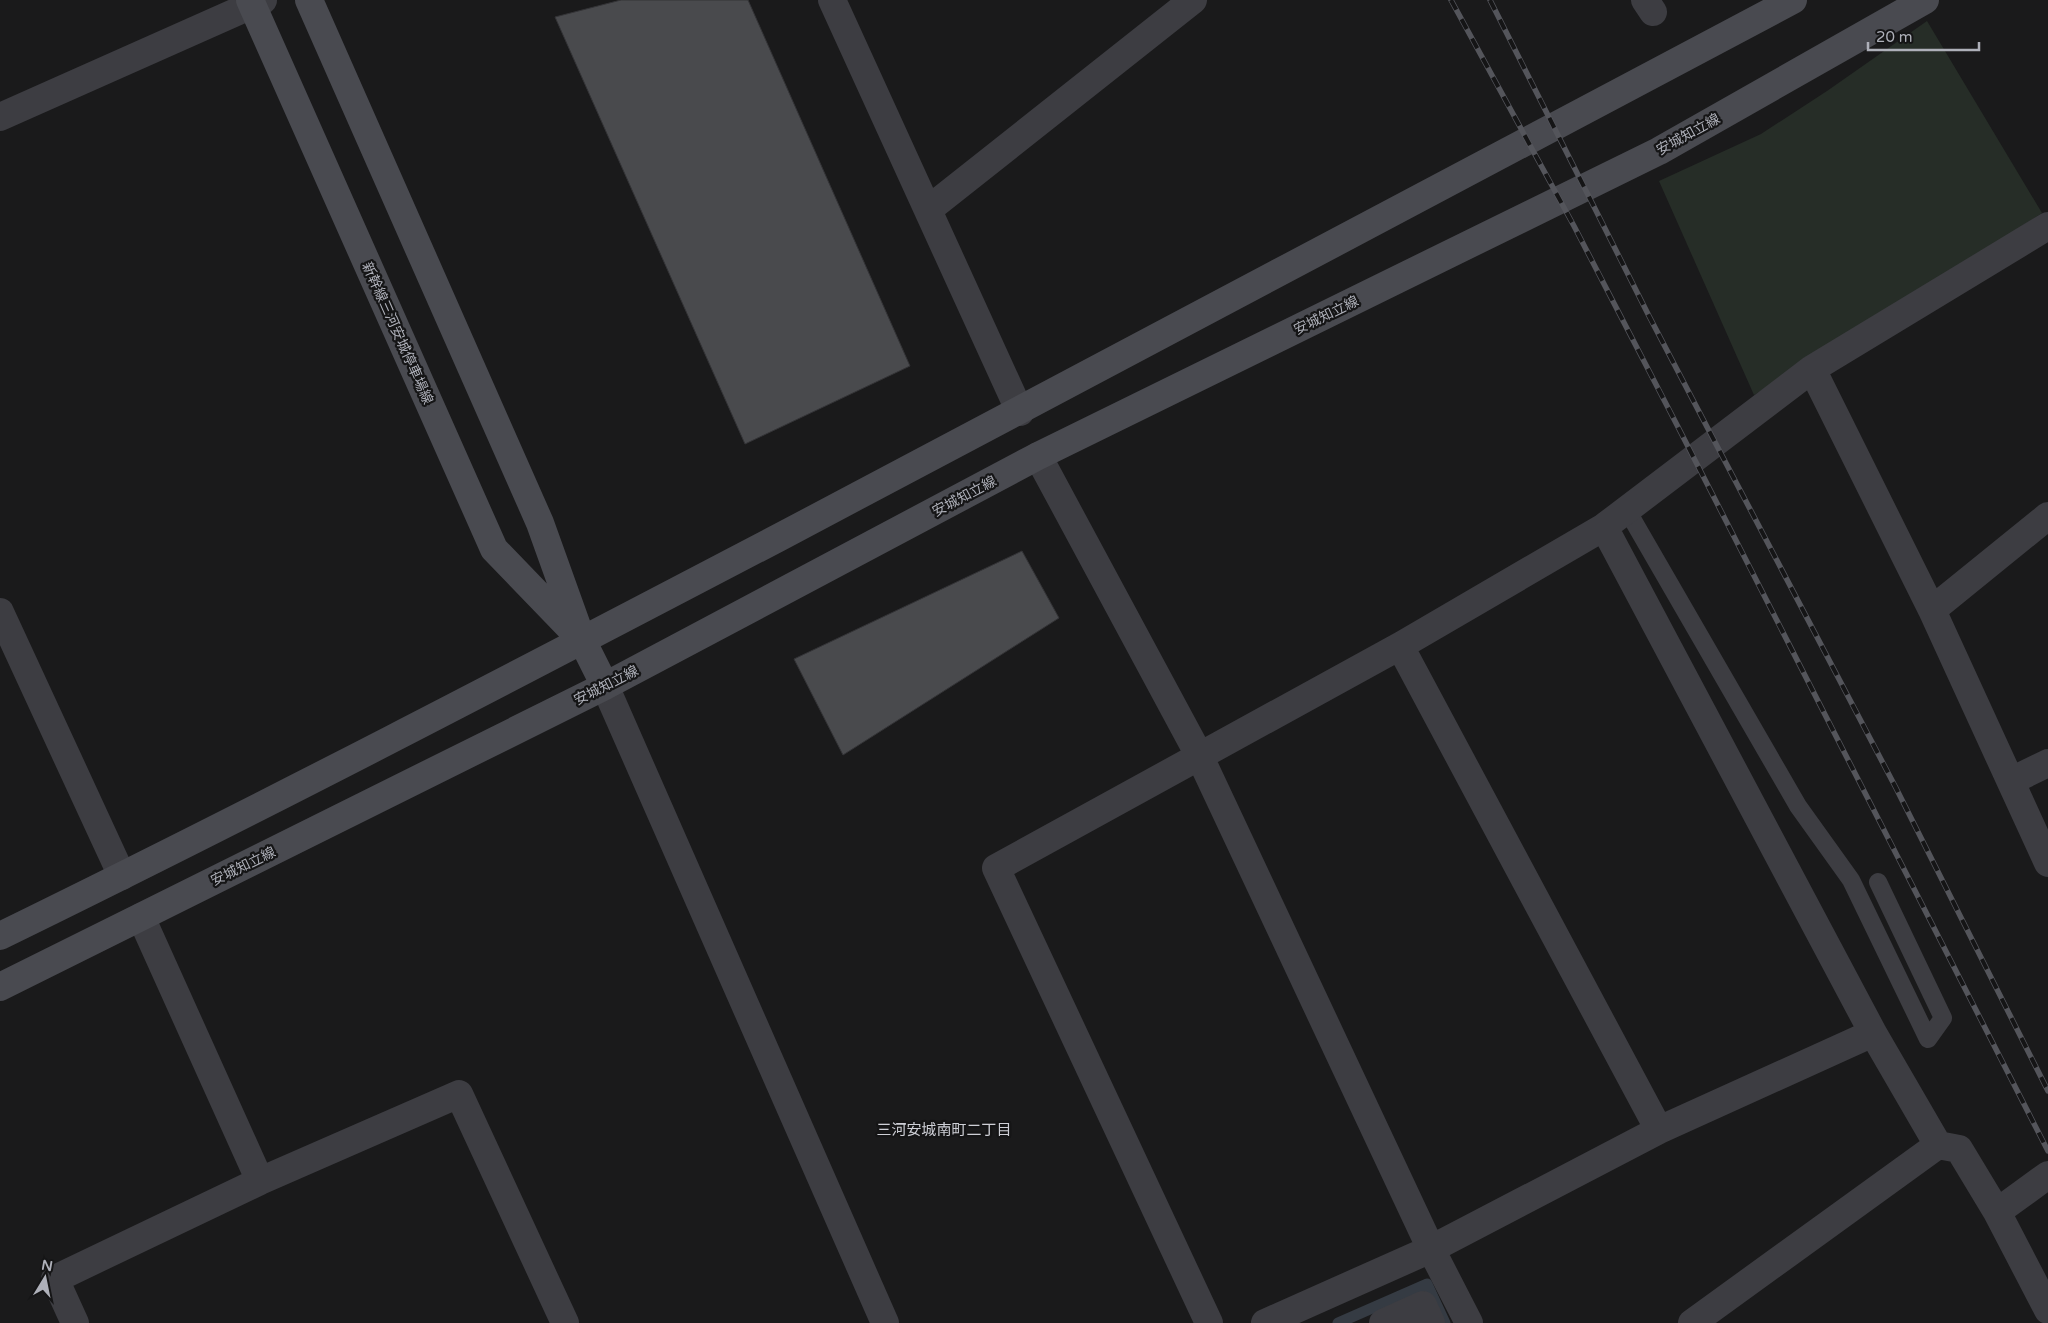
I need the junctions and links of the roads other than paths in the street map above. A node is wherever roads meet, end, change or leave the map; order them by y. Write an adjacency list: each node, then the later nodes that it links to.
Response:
1 (309, 0): 18 (main road, 新幹線三河安城停車場線)
2 (832, 0): 8 (street)
3 (1193, 0): 8 (street)
4 (1793, 0): 11 (main road)
5 (1925, 0): 12 (main road, 安城知立線)
6 (255, 2): 7 (street); 18 (main road, 新幹線三河安城停車場線)
7 (0, 116)
8 (929, 209): 11 (street)
9 (2048, 226): 10 (street)
10 (1812, 369): 13 (street); 16 (street)
11 (1020, 412): 18 (main road)
12 (1038, 456): 20 (main road, 安城知立線); 21 (street)
13 (1627, 510): 15 (street); 26 (lane)
14 (2048, 516): 16 (street)
15 (1604, 527): 19 (street); 30 (street)
16 (1932, 610): 23 (street)
17 (0, 612): 25 (street)
18 (582, 640): 20 (main road, 新幹線三河安城停車場線); 25 (main road)
19 (1400, 646): 21 (street); 31 (street)
20 (605, 686): 27 (main road, 安城知立線); 40 (street)
21 (1198, 755): 36 (street); 41 (street)
22 (2048, 763): 23 (street)
23 (2011, 781): 24 (street)
24 (2048, 863)
25 (122, 876): 28 (main road)
26 (1878, 882)
27 (141, 917): 29 (main road, 安城知立線); 34 (street)
28 (0, 936)
29 (0, 987)
30 (1873, 1033): 31 (street); 32 (street)
31 (1659, 1130): 36 (street)
32 (1938, 1145): 35 (street); 46 (street)
33 (2048, 1175): 35 (street)
34 (260, 1181): 38 (street); 39 (street)
35 (1997, 1212): 37 (street)
36 (1431, 1249): 42 (street); 45 (street)
37 (2048, 1310)
38 (75, 1323)
39 (565, 1323)
40 (885, 1323)
41 (1209, 1323)
42 (1265, 1323)
43 (1383, 1323): 44 (street)
44 (1431, 1323)
45 (1469, 1323)
46 (1692, 1323)

